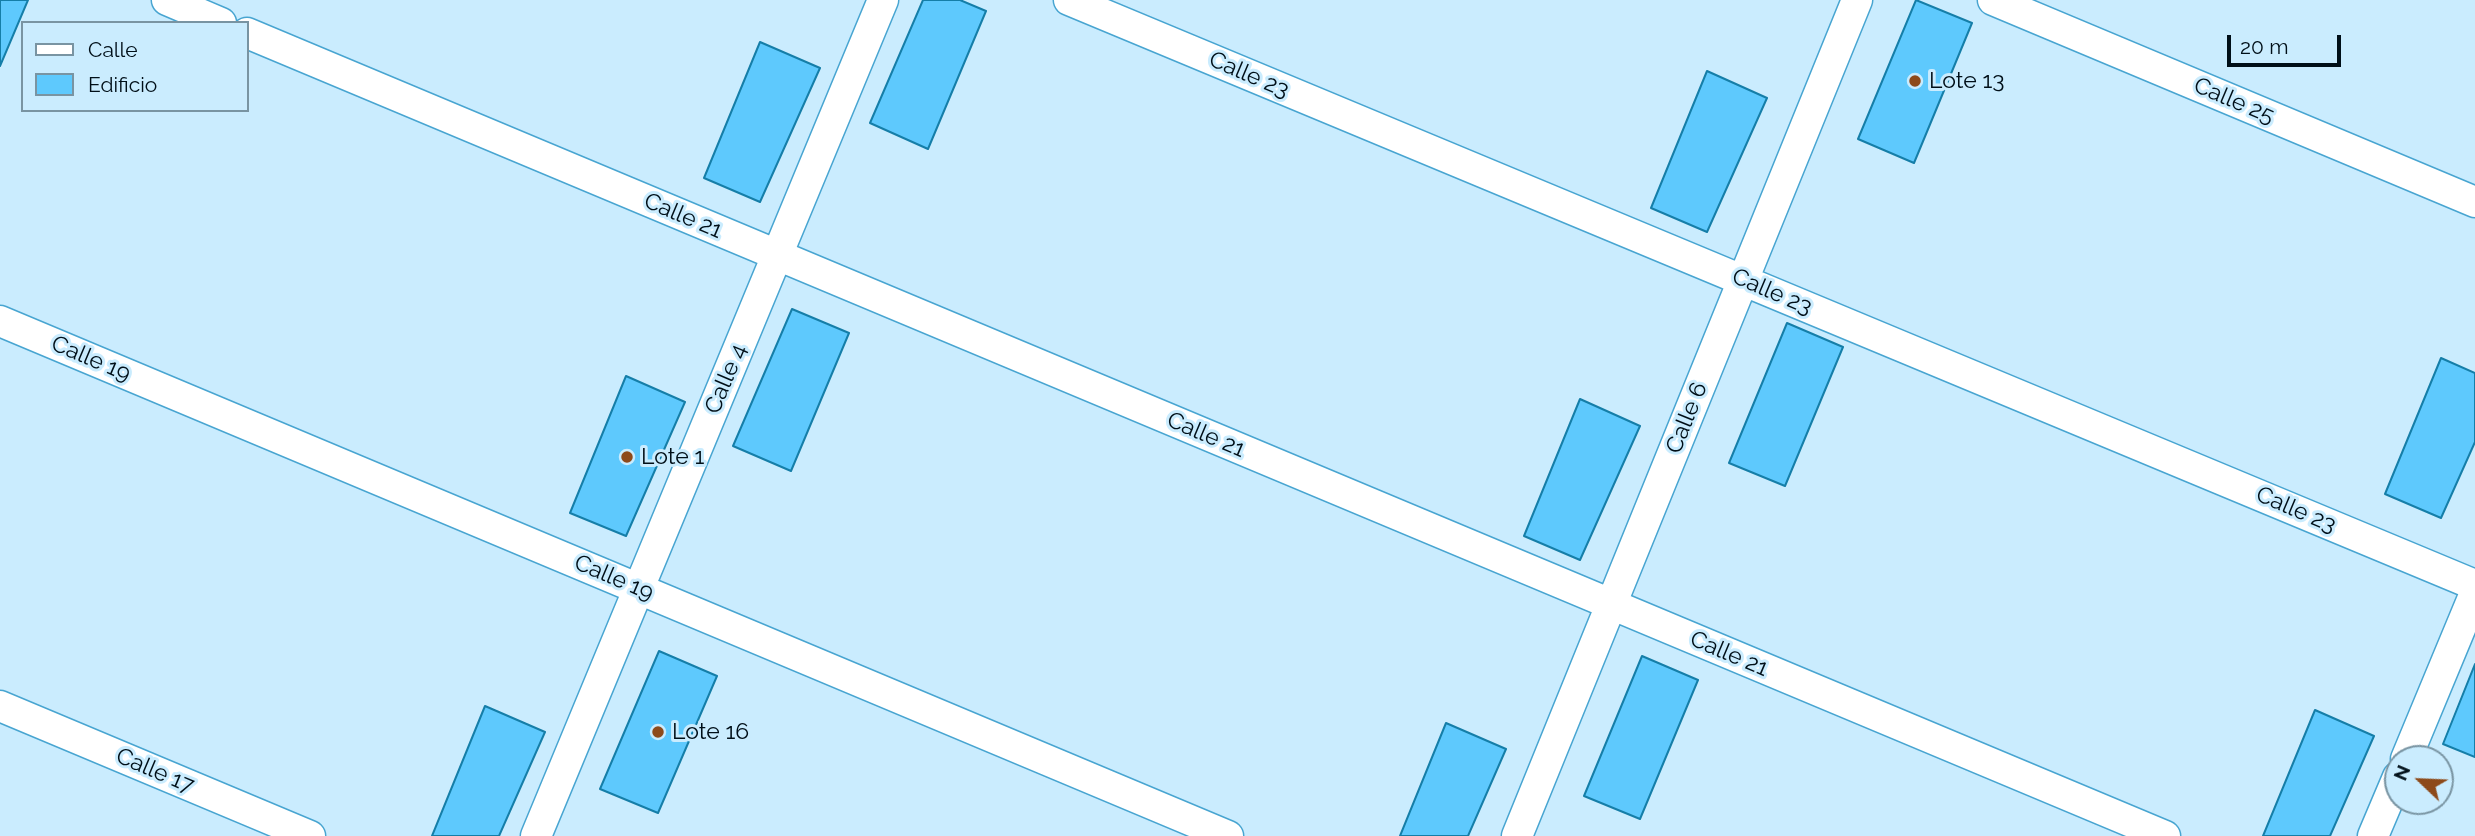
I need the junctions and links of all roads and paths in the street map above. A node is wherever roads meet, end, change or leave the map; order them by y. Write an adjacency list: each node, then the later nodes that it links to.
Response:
1 (167, 0): 6 (street)
2 (883, 0): 9 (street, Calle 4)
3 (1069, 0): 10 (street, Calle 23)
4 (1857, 0): 10 (street, Calle 6)
5 (1993, 0): 8 (street, Calle 25)
6 (216, 21)
7 (248, 33): 9 (street, Calle 21)
8 (2475, 202)
9 (777, 255): 13 (street, Calle 4); 15 (street, Calle 21)
10 (1743, 280): 12 (street, Calle 23); 15 (street, Calle 6)
11 (0, 321): 13 (street, Calle 19)
12 (2475, 584)
13 (638, 589): 20 (street, Calle 4); 21 (street, Calle 19)
14 (2475, 593): 17 (street)
15 (1611, 604): 22 (street, Calle 6); 23 (street, Calle 21)
16 (0, 706): 19 (street, Calle 17)
17 (2412, 745)
18 (2384, 810): 24 (street)
19 (310, 836)
20 (536, 836)
21 (1228, 836)
22 (1517, 836)
23 (2165, 836)
24 (2373, 836)

